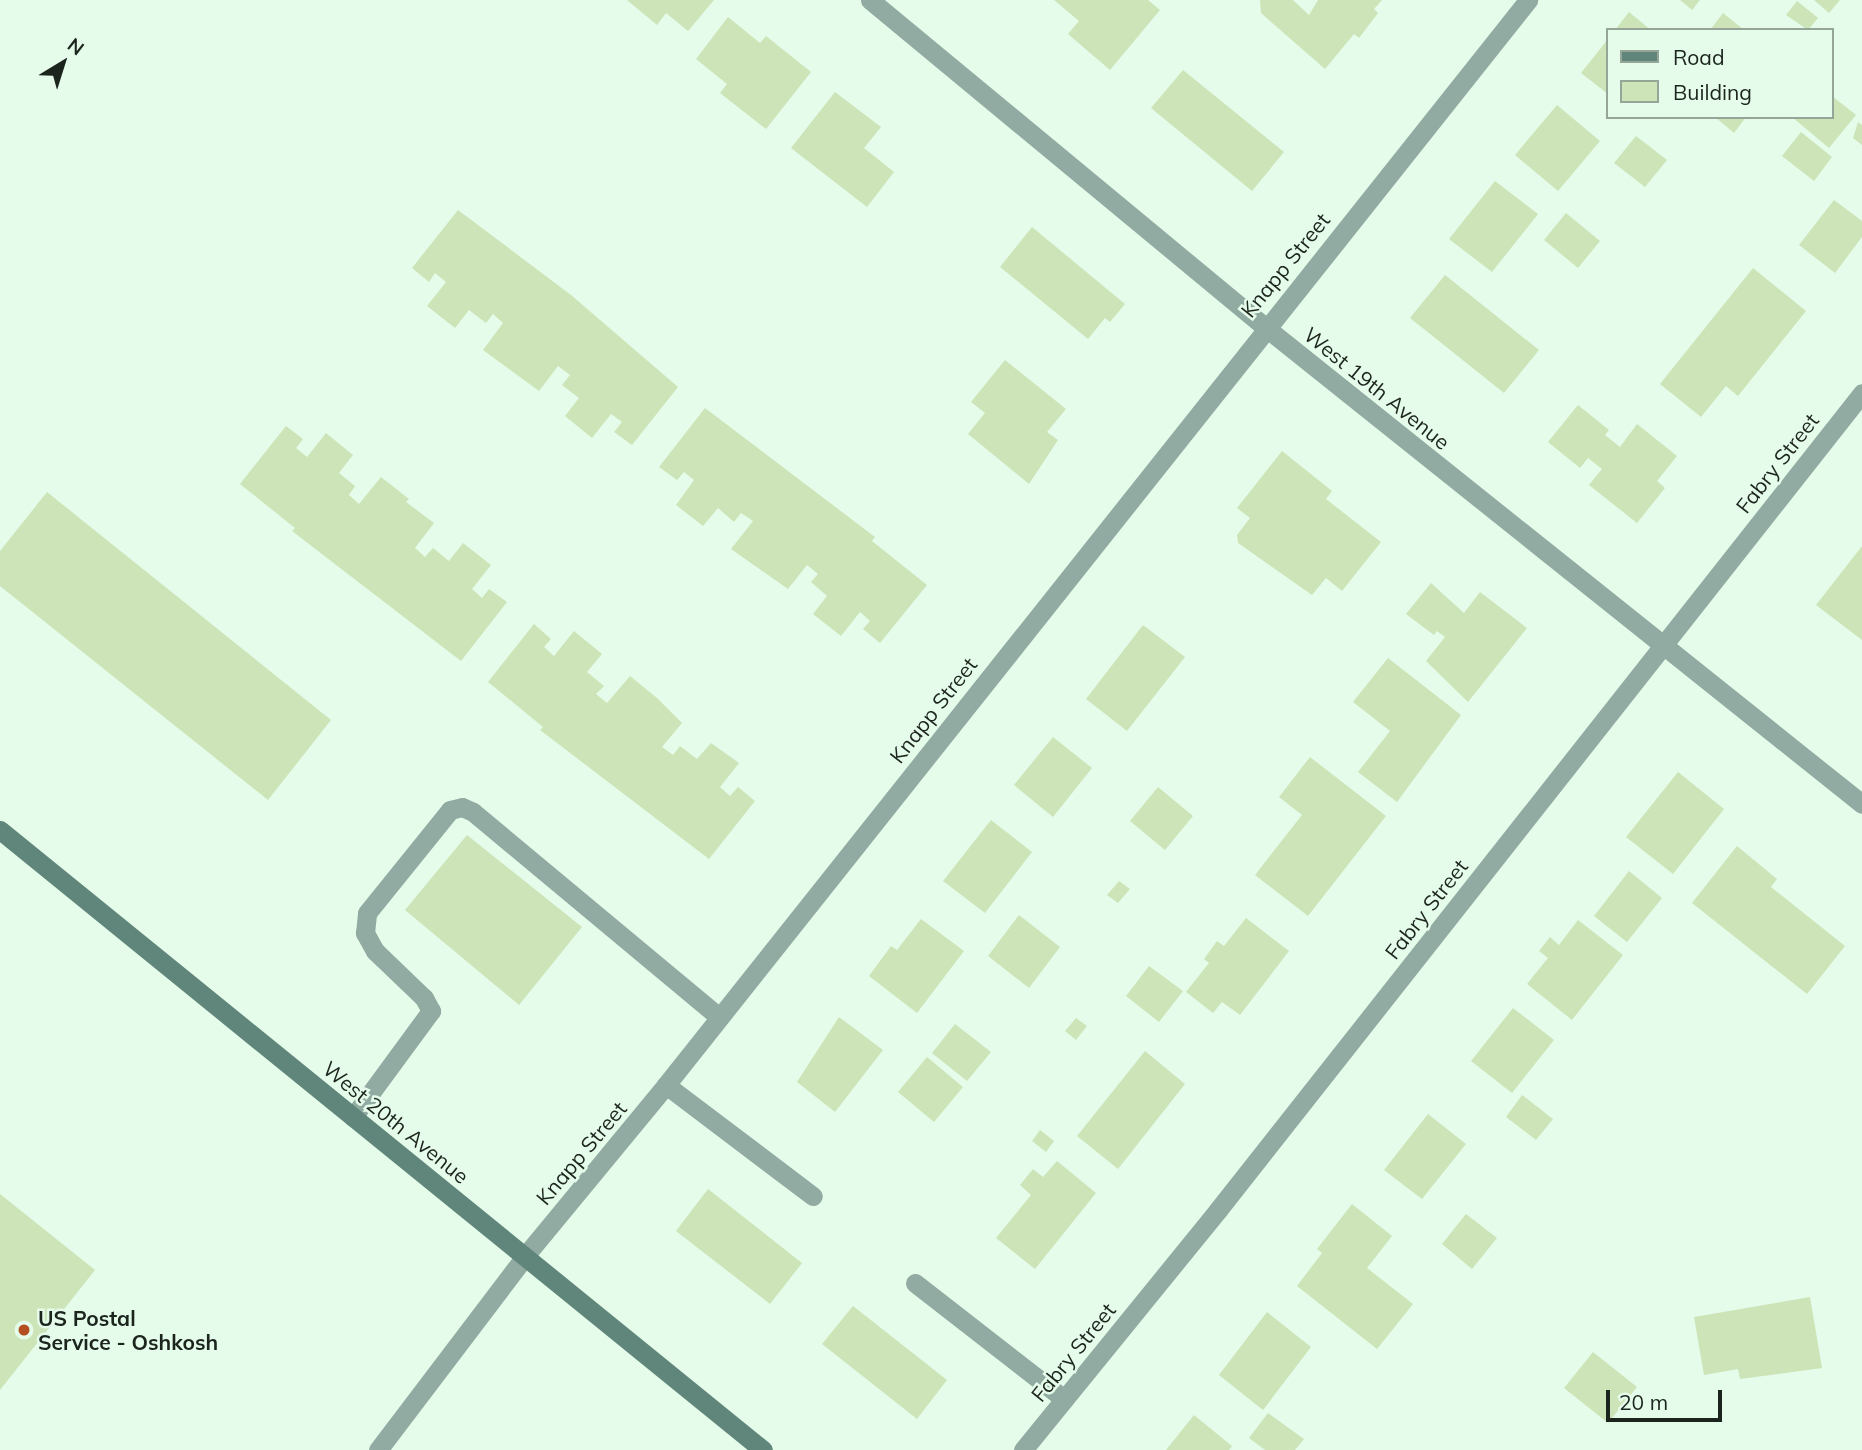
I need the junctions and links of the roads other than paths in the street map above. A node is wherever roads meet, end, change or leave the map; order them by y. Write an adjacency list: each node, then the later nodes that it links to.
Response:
1 (870, 0): 3 (street, West 19th Avenue)
2 (1528, 0): 3 (street, Knapp Street)
3 (1265, 327): 5 (street, West 19th Avenue); 8 (street, Knapp Street)
4 (1862, 393): 5 (street, Fabry Street)
5 (1662, 644): 6 (street, West 19th Avenue); 14 (street, Fabry Street)
6 (1862, 804)
7 (0, 830): 10 (main road, West 20th Avenue)
8 (719, 1017): 9 (street, Knapp Street); 10 (street)
9 (666, 1085): 11 (street); 12 (street, Knapp Street)
10 (353, 1117): 12 (main road, West 20th Avenue)
11 (813, 1196)
12 (525, 1256): 15 (street, Knapp Street); 16 (main road, West 20th Avenue)
13 (915, 1283): 14 (street)
14 (1064, 1399): 17 (street, Fabry Street)
15 (378, 1450)
16 (763, 1450)
17 (1023, 1450)

